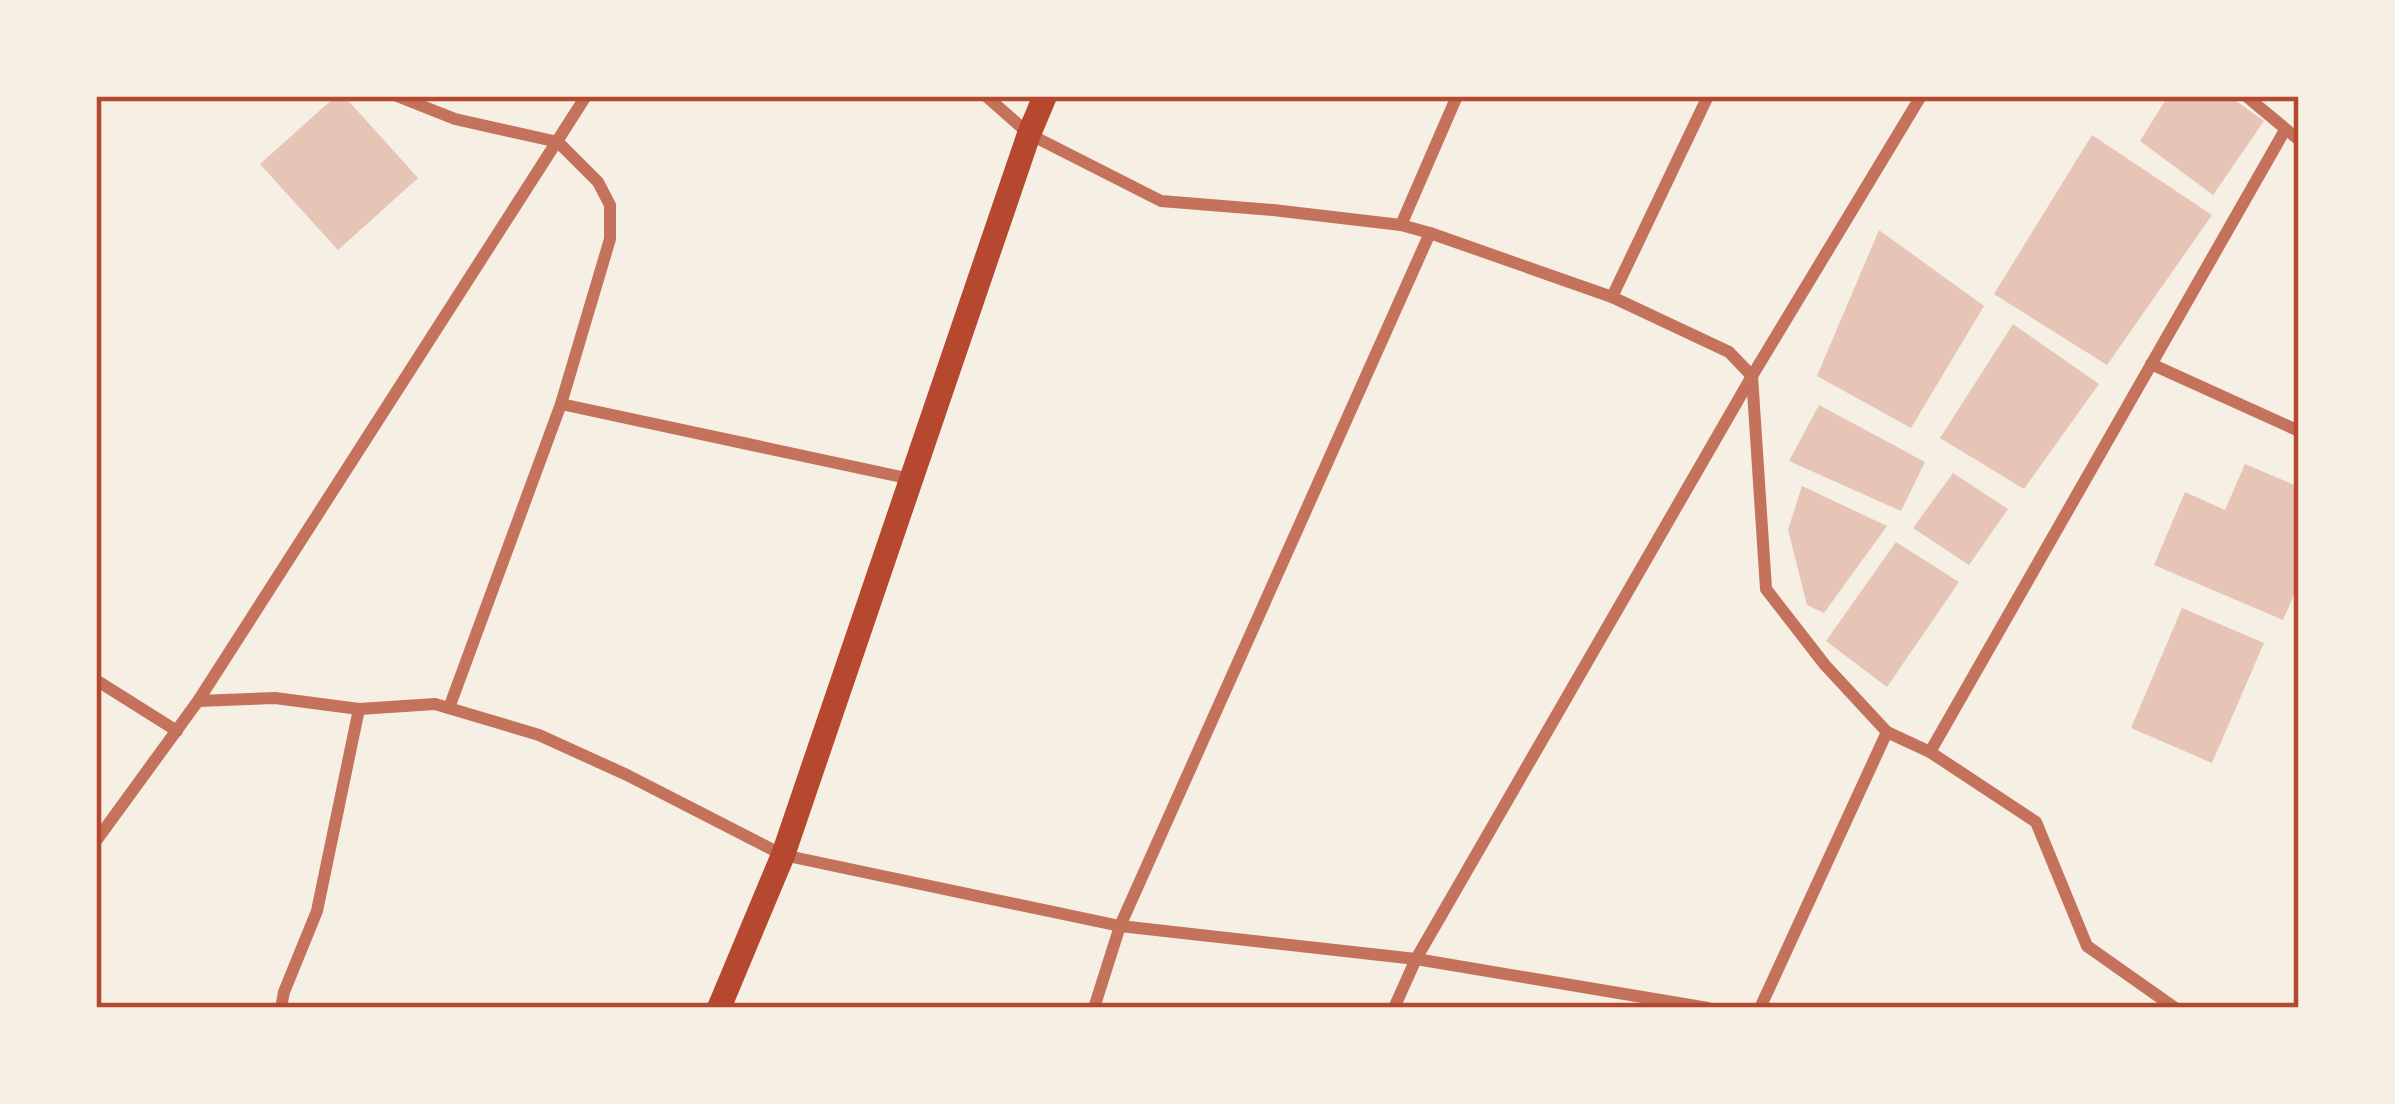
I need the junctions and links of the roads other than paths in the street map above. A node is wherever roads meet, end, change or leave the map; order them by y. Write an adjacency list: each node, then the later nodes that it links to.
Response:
1 (397, 96): 12 (street)
2 (586, 96): 12 (street)
3 (986, 96): 10 (street)
4 (1045, 96): 10 (main road)
5 (1456, 96): 13 (street)
6 (1708, 96): 15 (street)
7 (1921, 96): 17 (street)
8 (2246, 96): 9 (street)
9 (2285, 130): 11 (street); 16 (street)
10 (1029, 134): 13 (street); 20 (main road)
11 (2299, 140)
12 (558, 142): 18 (street); 22 (street)
13 (1401, 225): 14 (street)
14 (1430, 233): 15 (street); 30 (street)
15 (1612, 297): 17 (street)
16 (2151, 364): 19 (street); 27 (street)
17 (1752, 376): 26 (street); 31 (street)
18 (561, 404): 20 (street); 23 (street)
19 (2299, 431)
20 (911, 479): 29 (main road)
21 (96, 680): 25 (street)
22 (198, 701): 24 (street); 25 (street)
23 (449, 708): 24 (street); 29 (street)
24 (359, 709): 32 (street)
25 (177, 731): 28 (street)
26 (1887, 731): 27 (street); 37 (street)
27 (1930, 752): 38 (street)
28 (96, 842)
29 (783, 855): 30 (street); 33 (main road)
30 (1120, 926): 31 (street); 34 (street)
31 (1416, 959): 35 (street); 36 (street)
32 (281, 1008)
33 (719, 1008)
34 (1094, 1008)
35 (1394, 1008)
36 (1708, 1008)
37 (1760, 1008)
38 (2175, 1008)

